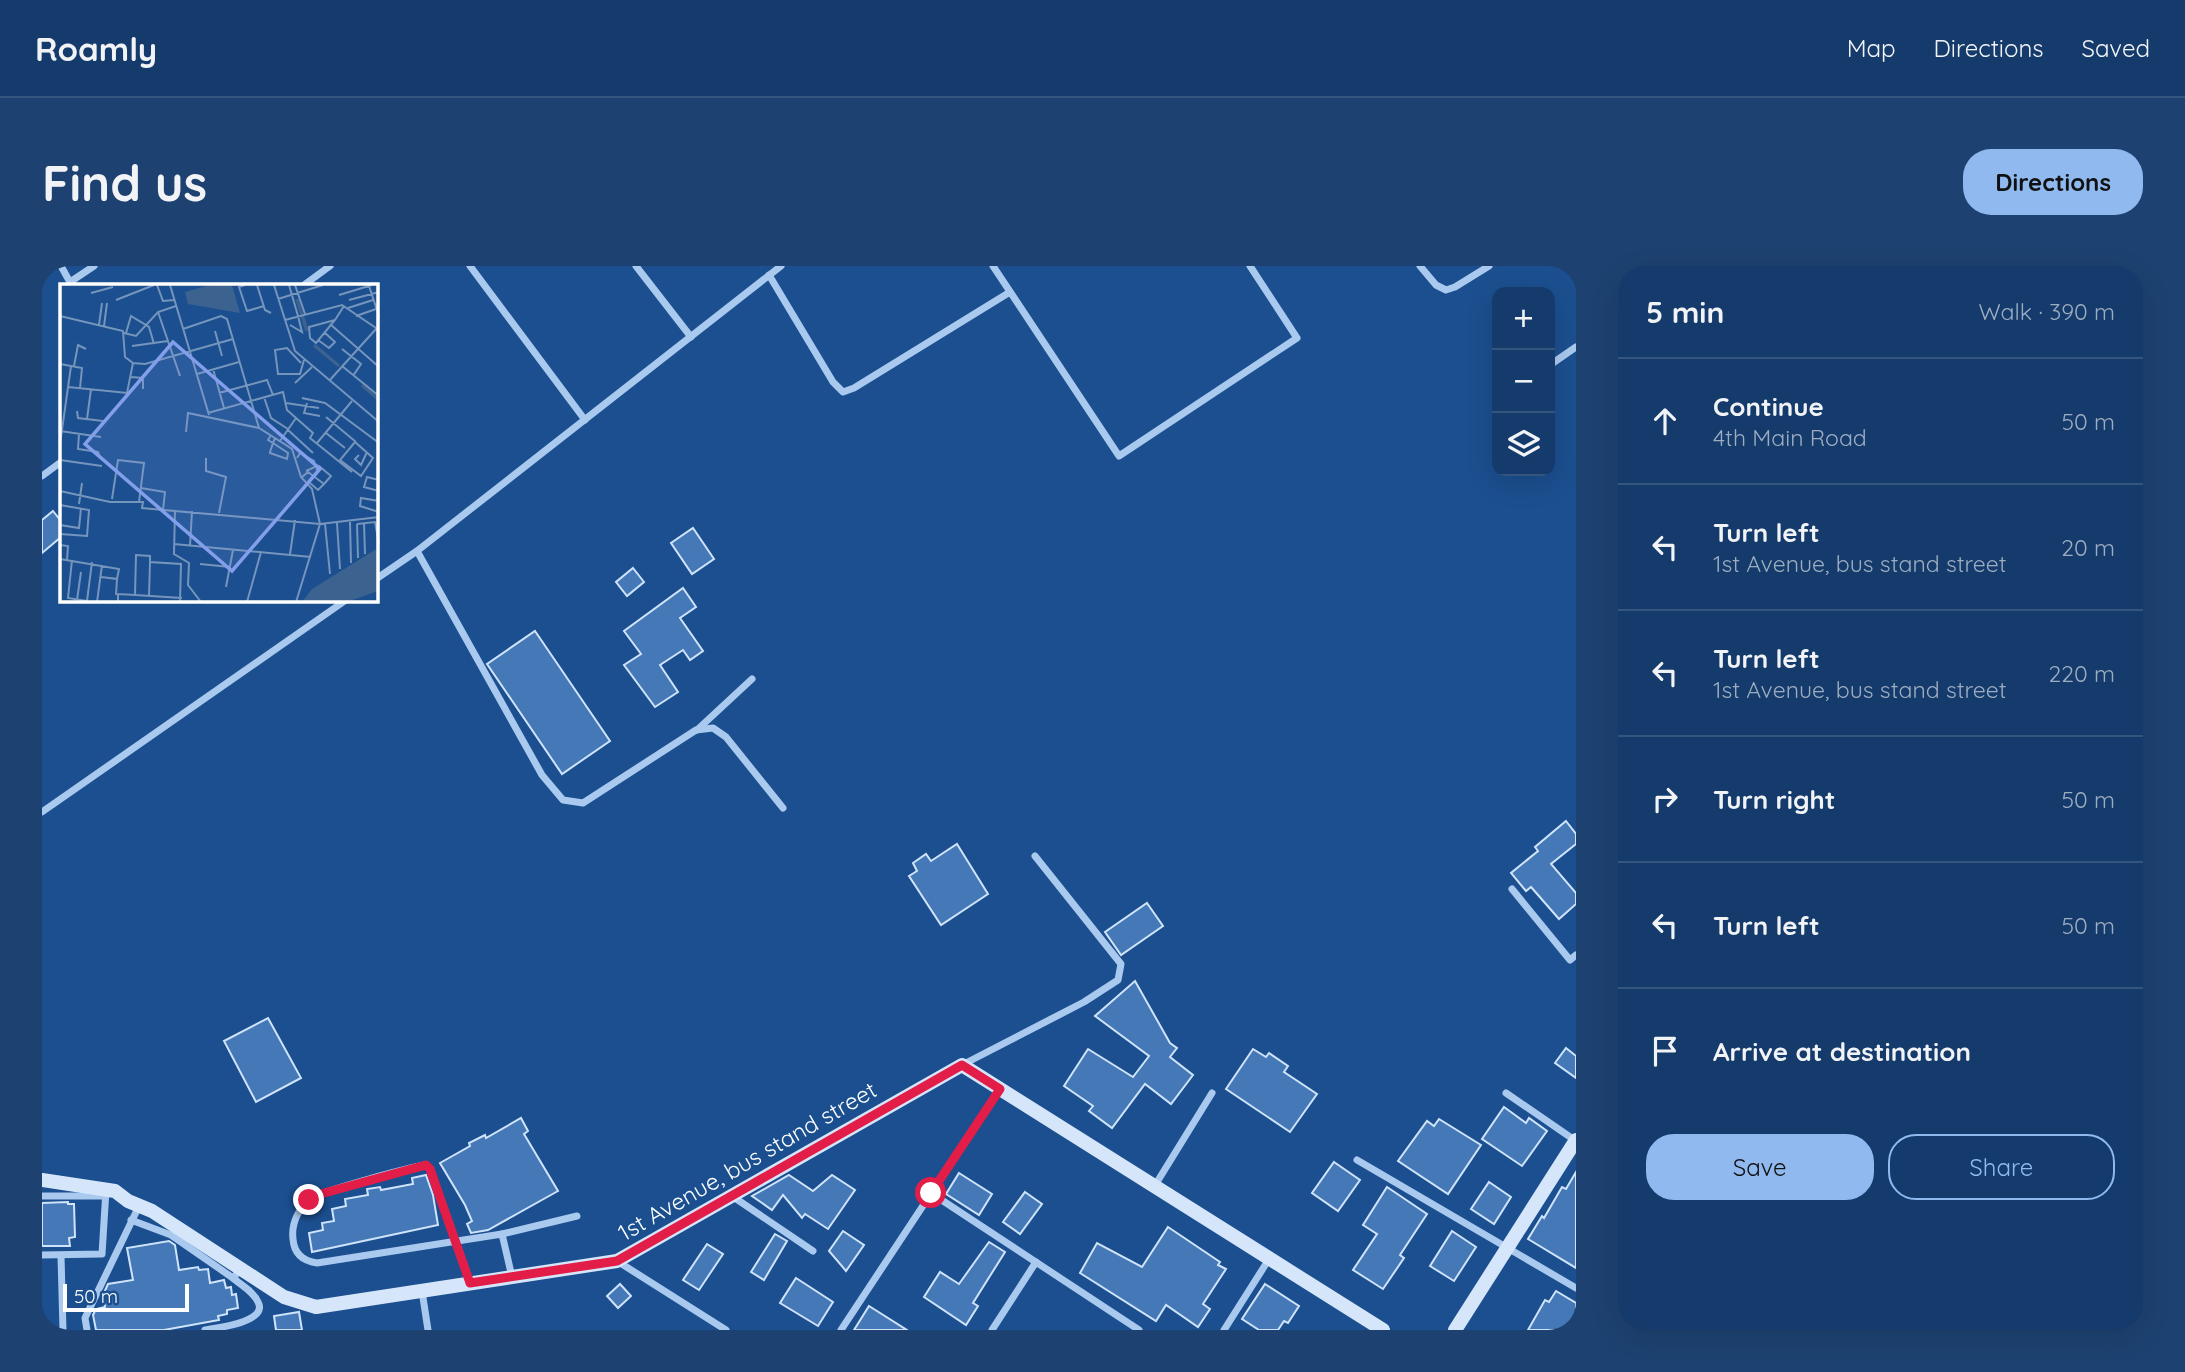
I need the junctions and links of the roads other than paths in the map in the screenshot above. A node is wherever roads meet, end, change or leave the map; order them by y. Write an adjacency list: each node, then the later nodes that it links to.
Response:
1 (61, 266): 12 (street)
2 (94, 266): 12 (street)
3 (330, 266): 13 (street)
4 (470, 266): 18 (street)
5 (636, 266): 15 (street)
6 (781, 266): 11 (street)
7 (993, 266): 14 (street)
8 (1250, 266): 14 (street)
9 (1420, 266): 10 (street)
10 (1484, 267)
11 (769, 275): 14 (street); 15 (street)
12 (71, 284)
13 (305, 284)
14 (1010, 292)
15 (691, 337): 18 (street)
16 (1576, 346): 17 (street)
17 (1555, 361)
18 (585, 420): 21 (street)
19 (60, 463): 20 (street)
20 (42, 476)
21 (417, 551): 22 (street); 25 (street)
22 (378, 578)
23 (343, 602): 27 (street)
24 (752, 679): 25 (street)
25 (696, 730): 26 (street)
26 (783, 808)
27 (42, 811)
28 (1035, 856): 31 (street)
29 (1512, 889): 30 (street)
30 (1576, 955)
31 (962, 1065): 32 (street); 42 (street, 1st Avenue, bus stand street)
32 (1000, 1089): 38 (street); 40 (street)
33 (1212, 1093): 38 (street)
34 (1506, 1093): 35 (street)
35 (1576, 1140): 48 (street)
36 (1357, 1160): 48 (street)
37 (42, 1180): 39 (street, 1st Avenue, bus stand street)
38 (1154, 1187): 52 (street)
39 (106, 1193): 41 (street); 43 (street, 1st Avenue, bus stand street); 51 (street)
40 (931, 1193): 54 (street); 65 (street)
41 (42, 1196)
42 (732, 1196): 49 (street); 53 (street, 1st Avenue, bus stand street)
43 (139, 1205): 45 (street); 55 (street, 1st Avenue, bus stand street)
44 (577, 1216): 46 (street)
45 (131, 1220): 55 (street); 61 (street)
46 (502, 1234): 47 (street); 56 (street)
47 (456, 1243): 47 (street); 57 (street)
48 (1507, 1247): 58 (street); 70 (street)
49 (813, 1251)
50 (42, 1255): 51 (street)
51 (61, 1256): 60 (street)
52 (1269, 1259): 68 (street); 69 (street)
53 (617, 1261): 56 (street, 1st Avenue, bus stand street); 64 (street)
54 (1036, 1262): 66 (street); 67 (street)
55 (237, 1274): 59 (street, 1st Avenue, bus stand street); 62 (street)
56 (512, 1277): 57 (street, 1st Avenue, bus stand street)
57 (470, 1283): 59 (street, 1st Avenue, bus stand street)
58 (1576, 1288)
59 (422, 1291): 63 (street)
60 (63, 1330)
61 (87, 1330)
62 (205, 1330)
63 (428, 1330)
64 (726, 1330)
65 (841, 1330)
66 (992, 1330)
67 (1139, 1330)
68 (1224, 1330)
69 (1383, 1330)
70 (1455, 1330)

